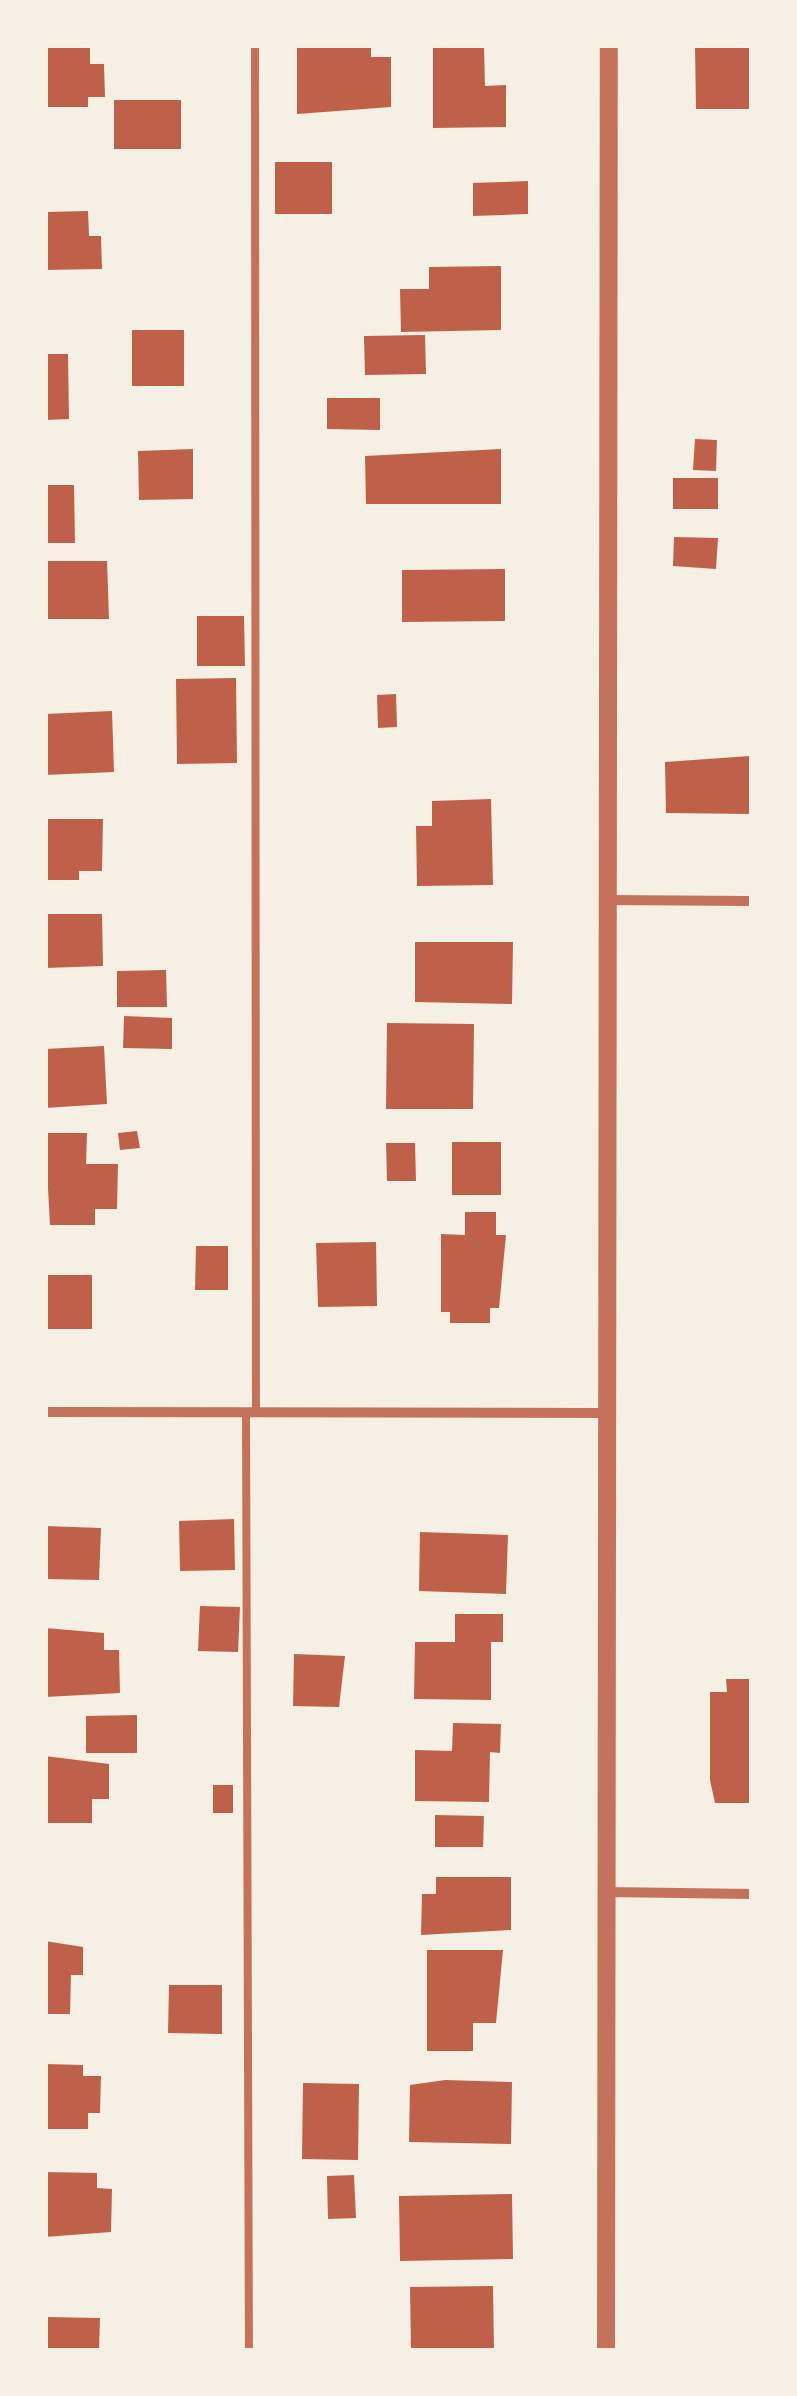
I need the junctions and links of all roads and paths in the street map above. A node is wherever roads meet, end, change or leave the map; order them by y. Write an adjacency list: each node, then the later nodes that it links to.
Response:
1 (255, 45): 6 (lane)
2 (609, 45): 3 (street)
3 (608, 900): 4 (street); 7 (street)
4 (752, 902)
5 (45, 1412): 6 (street)
6 (252, 1413): 7 (street); 10 (lane)
7 (606, 1414): 8 (street)
8 (606, 1892): 9 (street); 11 (street)
9 (752, 1894)
10 (249, 2351)
11 (606, 2351)

